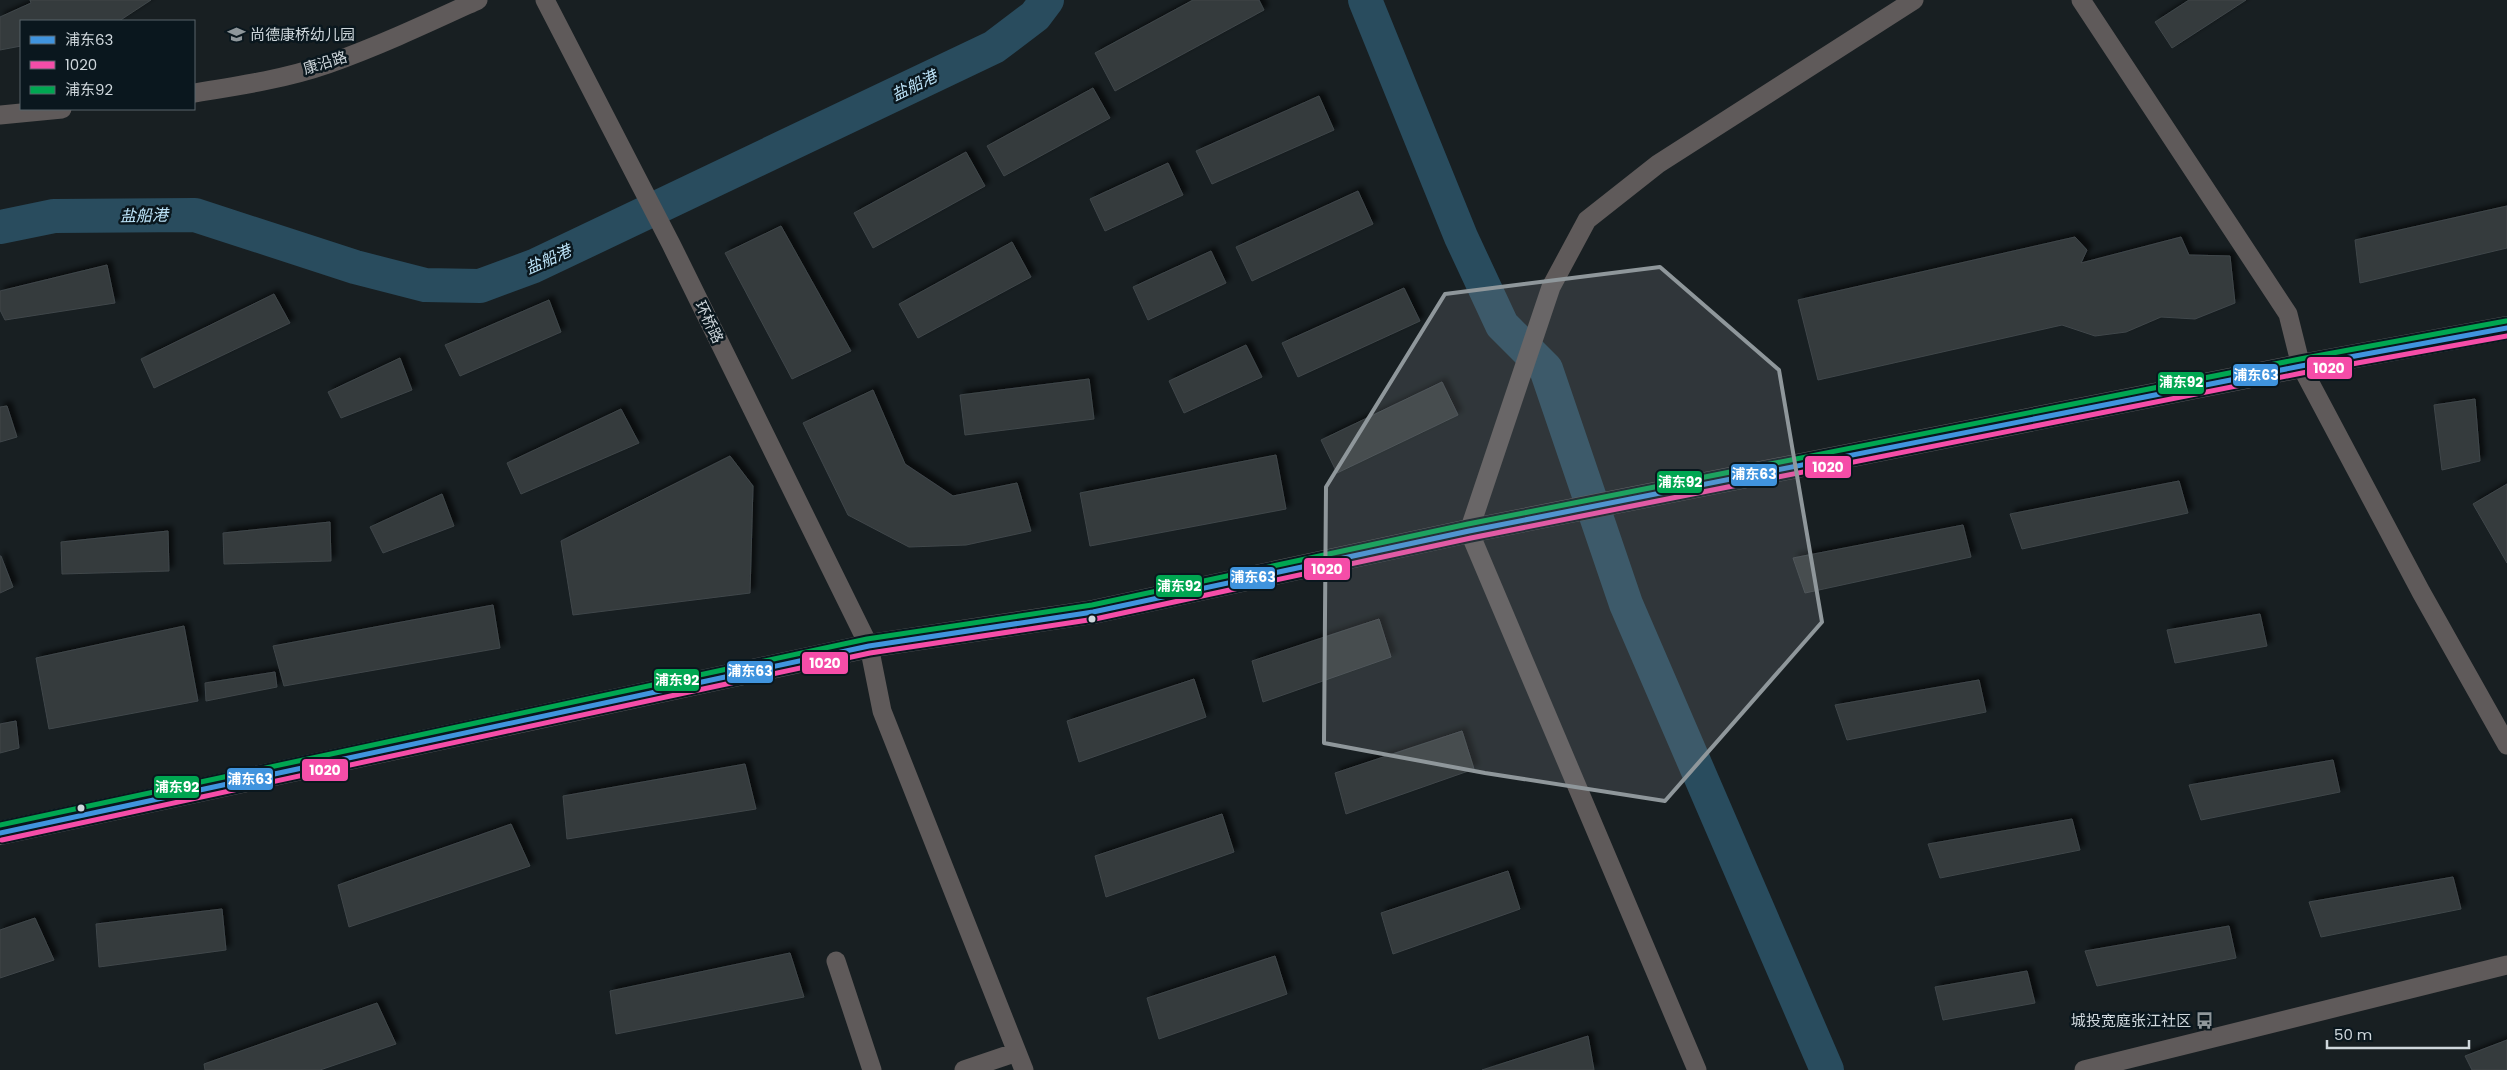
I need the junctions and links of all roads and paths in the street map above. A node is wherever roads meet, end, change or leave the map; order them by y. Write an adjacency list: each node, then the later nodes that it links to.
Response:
1 (478, 0): 5 (street, 康沿路)
2 (545, 0): 11 (street, 环桥路)
3 (1914, 0): 10 (street)
4 (2081, 0): 9 (street)
5 (195, 93)
6 (53, 110): 7 (street)
7 (0, 116)
8 (2507, 328): 9 (main road)
9 (2301, 366): 10 (main road); 12 (street)
10 (1469, 531): 11 (main road); 20 (street)
11 (869, 646): 13 (main road); 16 (street, 环桥路)
12 (2507, 745)
13 (0, 833)
14 (836, 961): 17 (street)
15 (2507, 965): 21 (street)
16 (1018, 1052): 18 (street); 19 (street, 环桥路)
17 (872, 1070)
18 (964, 1070)
19 (1024, 1070)
20 (1697, 1070)
21 (2084, 1070)

